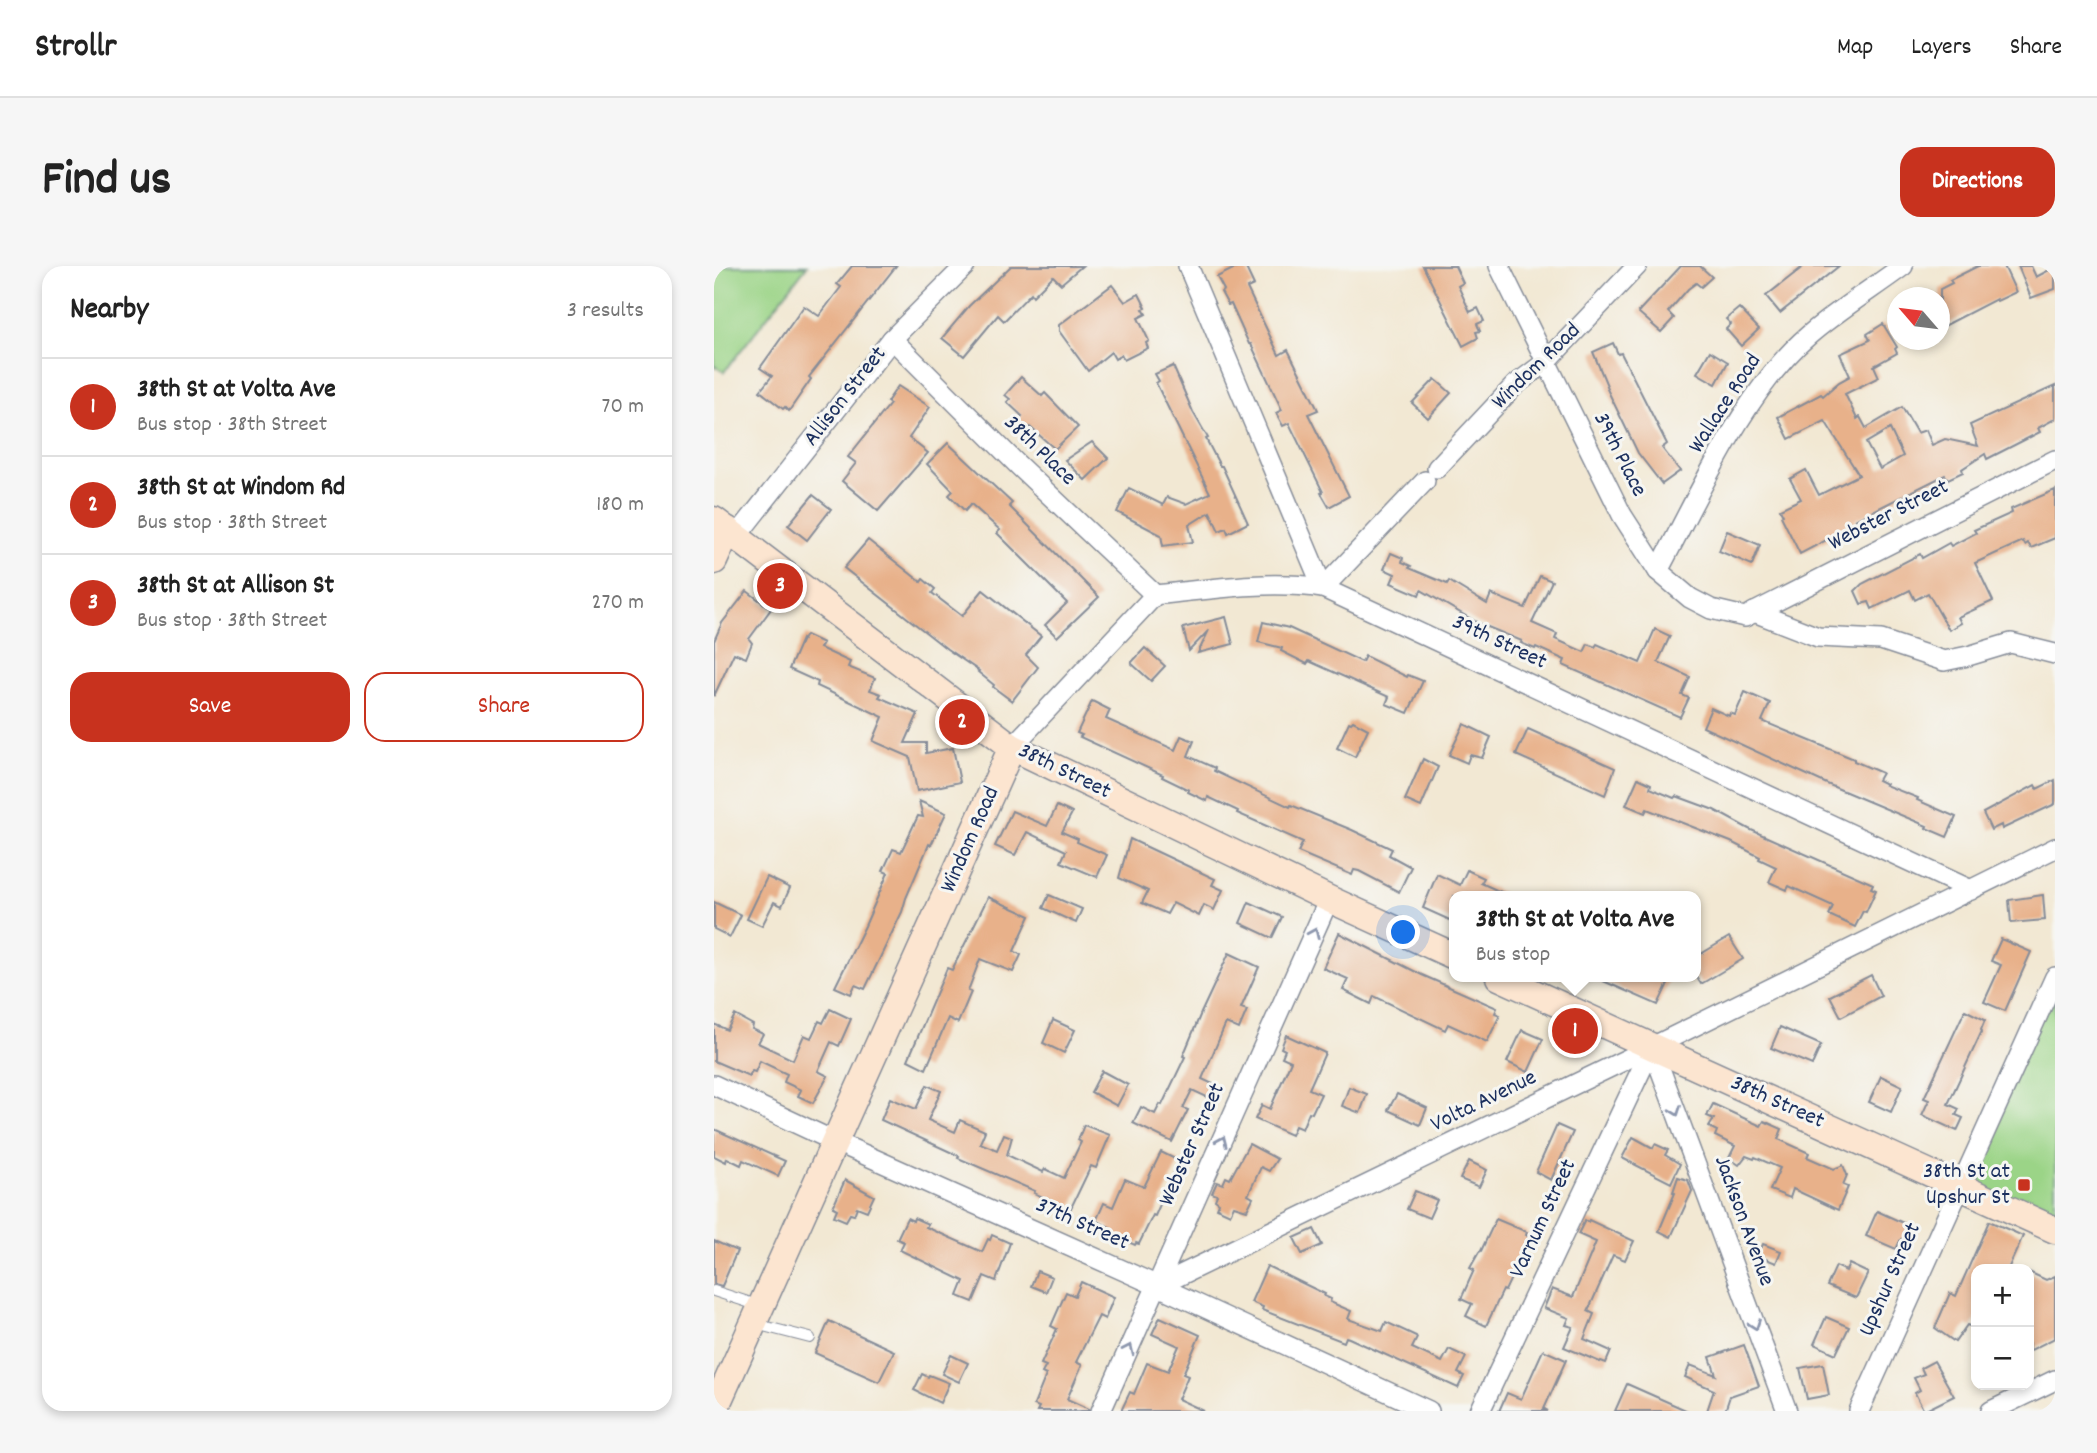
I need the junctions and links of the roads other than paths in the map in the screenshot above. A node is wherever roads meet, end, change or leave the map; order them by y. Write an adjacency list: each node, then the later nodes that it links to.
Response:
1 (965, 266): 6 (street, Allison Street)
2 (1188, 266): 12 (street)
3 (1499, 266): 7 (street, 39th Place)
4 (1637, 266): 7 (street, Windom Road)
5 (1903, 266): 11 (street, Wallace Road)
6 (892, 339): 9 (street, Allison Street); 13 (street, 38th Place)
7 (1546, 362): 11 (street, 39th Place); 12 (street, Windom Road)
8 (2055, 460): 14 (street, Webster Street)
9 (726, 529): 10 (main road, Allison Street); 16 (main road, 38th Street)
10 (714, 561)
11 (1658, 571): 14 (street, 39th Place)
12 (1323, 588): 13 (street); 18 (street, 39th Street)
13 (1155, 595): 16 (street, Windom Road)
14 (1750, 615): 15 (street, 39th Place)
15 (2055, 654)
16 (1012, 747): 19 (main road, 38th Street); 25 (main road, Windom Road)
17 (2055, 848): 18 (street, Volta Avenue)
18 (1971, 890): 23 (street, Volta Avenue)
19 (1329, 899): 20 (main road, 38th Street); 28 (street, Webster Street, one-way to 19)
20 (1449, 954)
21 (2055, 977): 26 (street, Upshur Street)
22 (1510, 982): 23 (main road, 38th Street)
23 (1653, 1047): 26 (main road, 38th Street); 28 (street, Volta Avenue); 36 (street, Varnum Street); 37 (street, Jackson Avenue, one-way to 37)
24 (714, 1085): 25 (street, 37th Street)
25 (835, 1142): 28 (street, 37th Street); 30 (main road, Windom Road)
26 (1961, 1186): 27 (main road, 38th Street); 38 (street, Upshur Street)
27 (2055, 1230)
28 (1158, 1286): 34 (street, Webster Street, one-way to 28); 35 (street, 37th Street)
29 (714, 1291): 30 (lane)
30 (757, 1314): 31 (lane); 33 (main road, Windom Road)
31 (810, 1338)
32 (2055, 1380): 39 (street)
33 (714, 1411)
34 (1101, 1411)
35 (1429, 1411)
36 (1480, 1411)
37 (1787, 1411)
38 (1858, 1411)
39 (1991, 1411)

